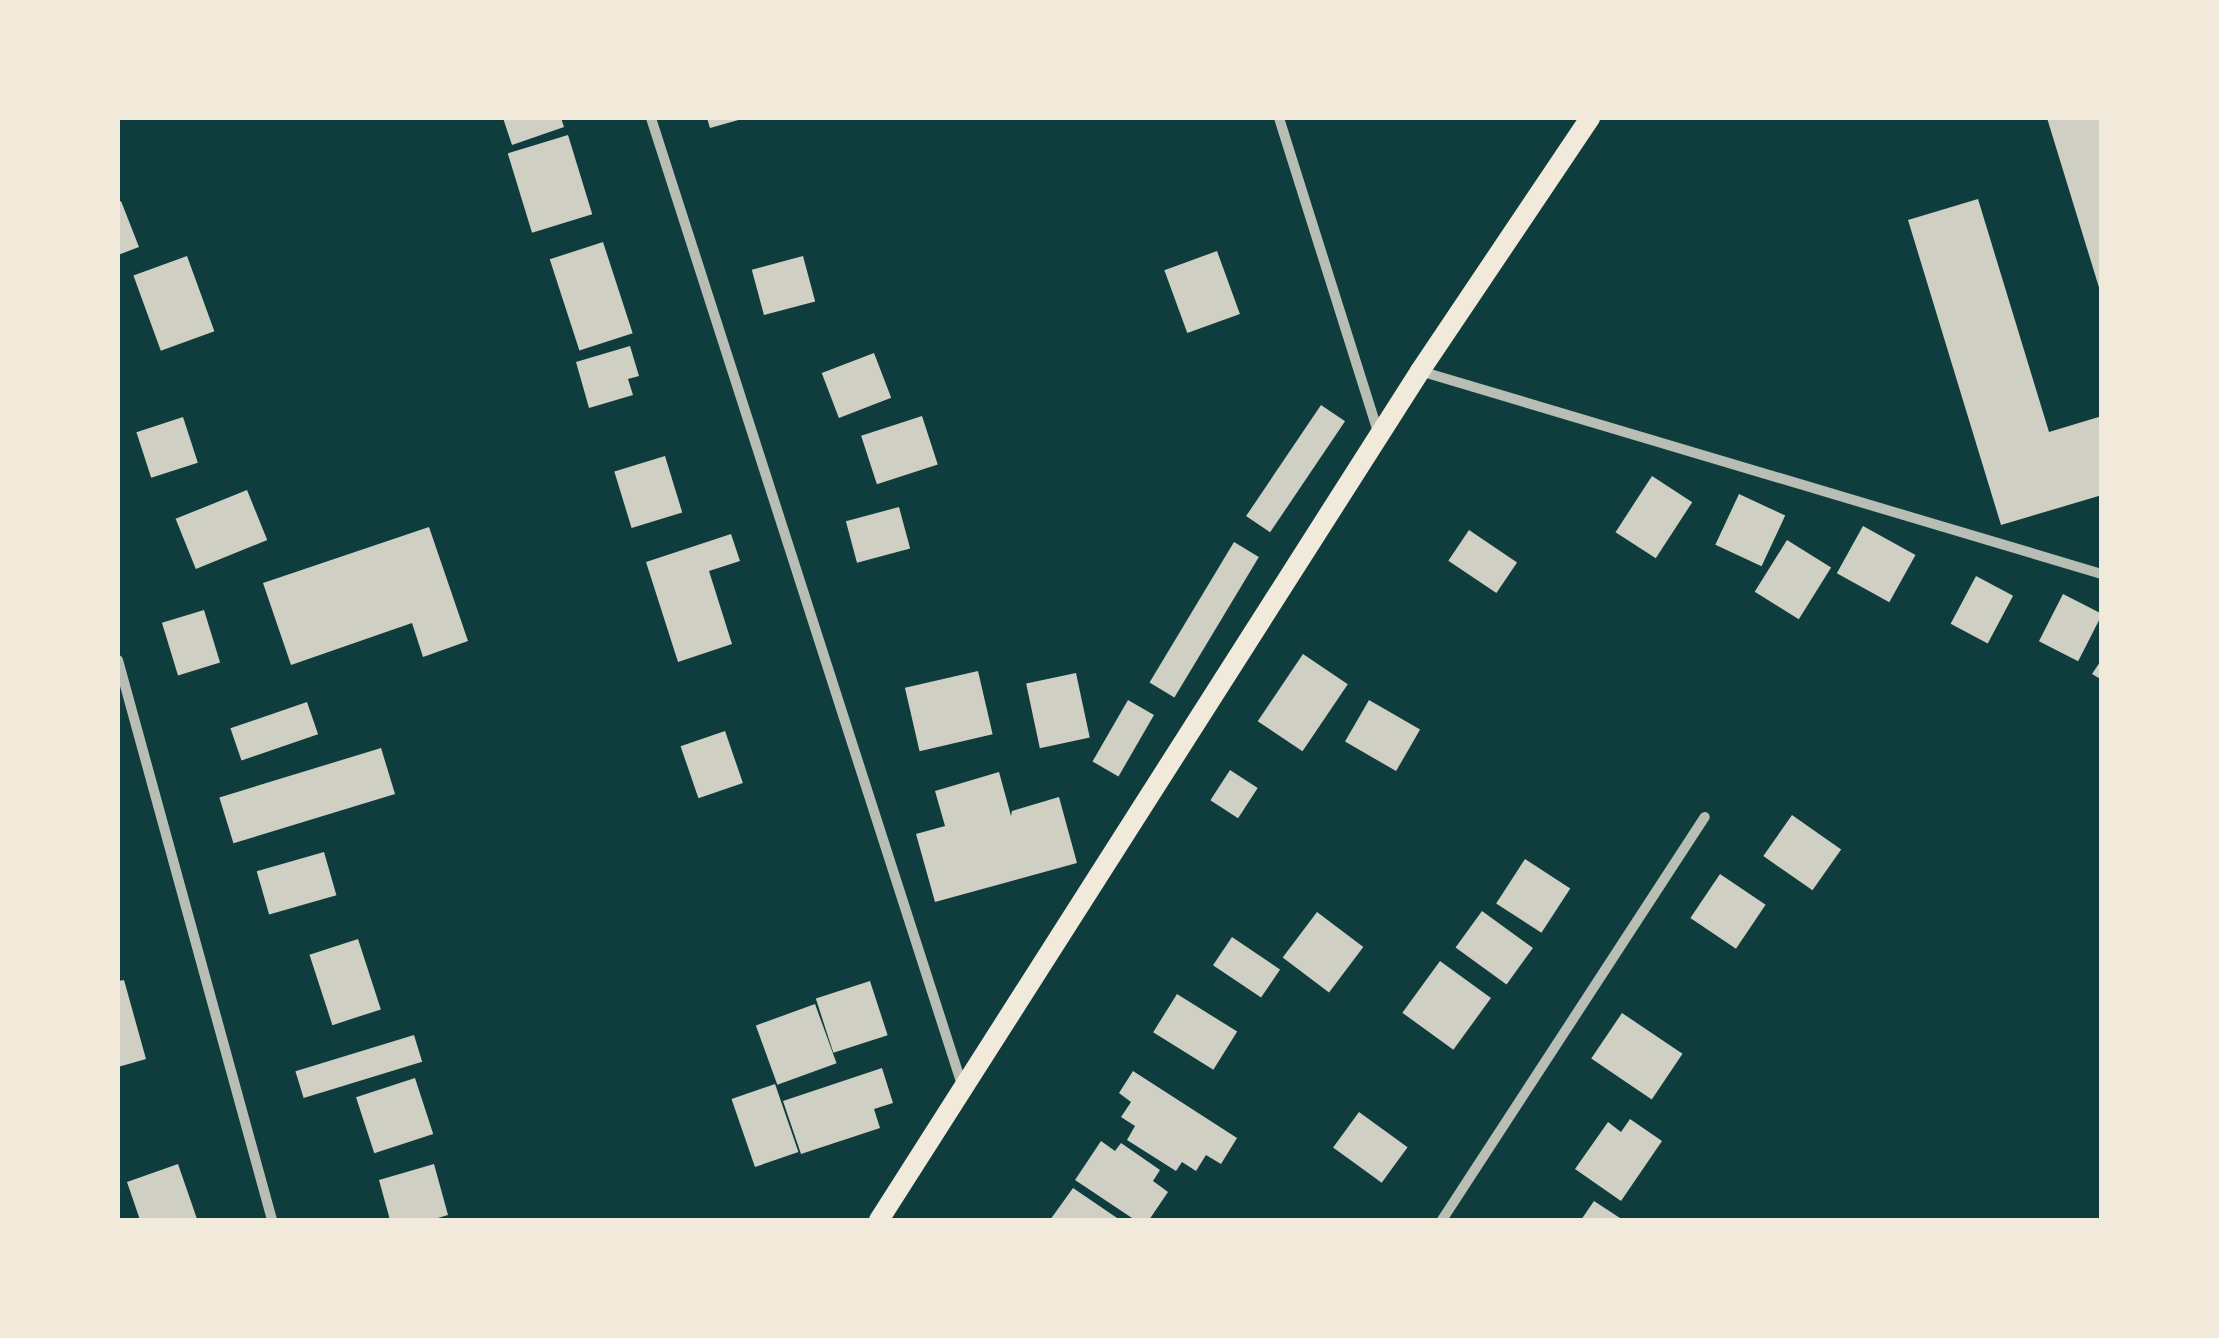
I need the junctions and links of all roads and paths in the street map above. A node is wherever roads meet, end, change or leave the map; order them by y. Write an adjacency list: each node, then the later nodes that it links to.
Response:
1 (651, 118): 9 (street)
2 (1278, 118): 5 (street)
3 (1590, 118): 4 (main road)
4 (1420, 372): 5 (main road); 6 (street)
5 (1379, 437): 9 (main road)
6 (2102, 574)
7 (118, 660): 10 (street)
8 (1705, 817): 12 (street)
9 (963, 1089): 11 (main road)
10 (272, 1220)
11 (880, 1220)
12 (1442, 1220)

